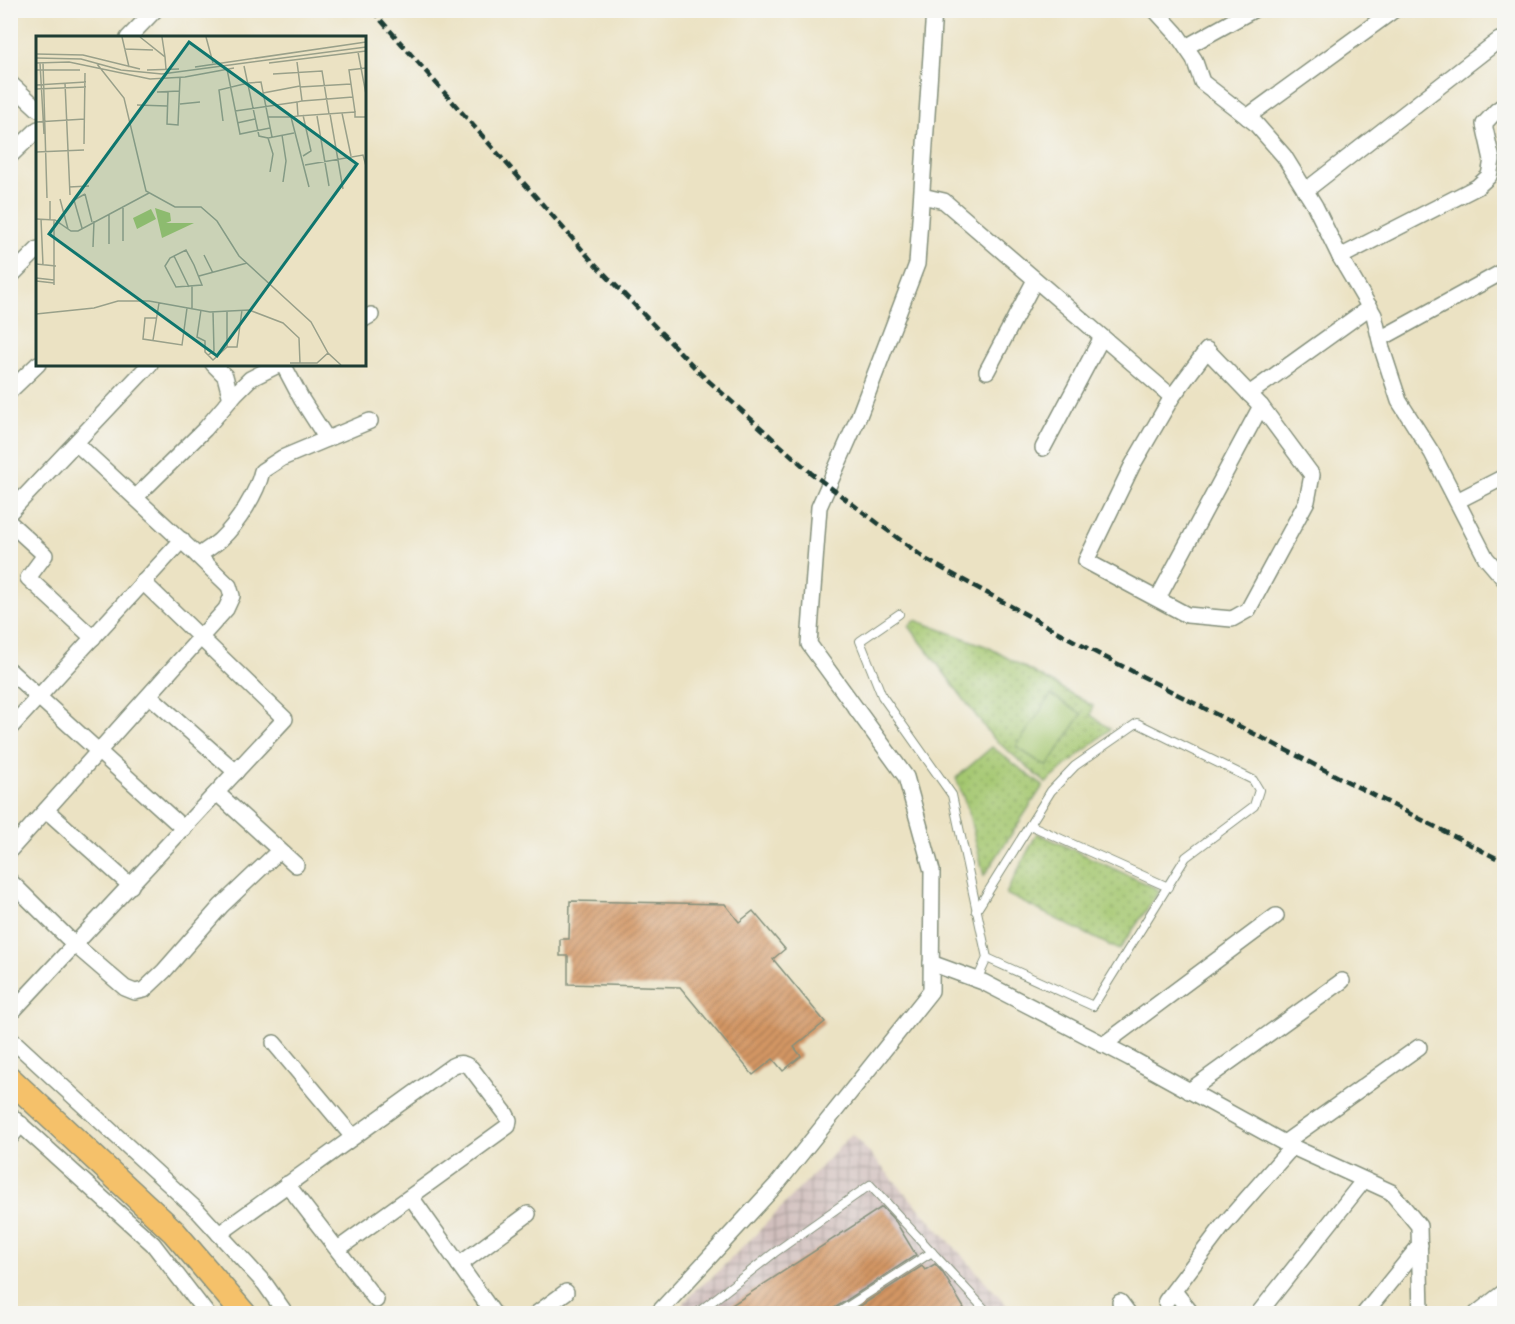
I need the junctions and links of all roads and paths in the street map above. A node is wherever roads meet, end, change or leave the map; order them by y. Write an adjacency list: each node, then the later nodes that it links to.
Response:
1 (155, 10): 6 (street)
2 (934, 10): 16 (street)
3 (1155, 10): 8 (street)
4 (1253, 10): 8 (street)
5 (1394, 10): 12 (street)
6 (130, 36)
7 (1504, 41): 15 (street)
8 (1186, 47): 12 (street)
9 (10, 83): 11 (street)
10 (1504, 105): 18 (street)
11 (36, 107)
12 (1247, 117): 15 (street)
13 (36, 131): 14 (street)
14 (10, 156)
15 (1305, 191): 18 (street)
16 (922, 196): 21 (street); 73 (street)
17 (36, 251): 20 (street)
18 (1340, 257): 22 (street)
19 (1504, 271): 24 (street)
20 (10, 278)
21 (1035, 280): 23 (street); 30 (street)
22 (1370, 307): 24 (street); 32 (street)
23 (1102, 336): 33 (street); 39 (street)
24 (1380, 339): 42 (street)
25 (36, 366): 31 (street)
26 (148, 366): 38 (street)
27 (215, 366): 34 (street)
28 (277, 366): 34 (street)
29 (282, 366): 37 (street)
30 (987, 370)
31 (10, 392)
32 (1249, 393): 33 (street); 35 (street)
33 (1172, 397): 49 (street)
34 (231, 399): 41 (street)
35 (1261, 406): 49 (street); 49 (street)
36 (370, 421): 37 (street)
37 (327, 439): 46 (street)
38 (76, 443): 41 (street); 43 (street)
39 (1043, 448)
40 (1504, 477): 42 (street)
41 (136, 497): 45 (street)
42 (1457, 501): 47 (street)
43 (10, 512)
44 (10, 523): 52 (street)
45 (182, 540): 46 (street); 48 (street)
46 (198, 555): 51 (street)
47 (1504, 579)
48 (144, 582): 51 (street); 52 (street)
49 (1158, 598)
50 (899, 614): 69 (lane)
51 (202, 637): 54 (street); 58 (street)
52 (93, 638): 55 (street)
53 (10, 671): 55 (street)
54 (150, 696): 57 (street); 58 (street)
55 (39, 698): 56 (street); 57 (street)
56 (10, 728)
57 (98, 751): 60 (street); 62 (street)
58 (236, 772): 59 (street)
59 (217, 793): 62 (street); 64 (street)
60 (46, 810): 63 (street); 67 (street)
61 (1029, 825): 68 (lane); 68 (lane); 69 (lane)
62 (184, 829): 67 (street)
63 (10, 850)
64 (279, 851): 65 (street); 71 (street)
65 (296, 865)
66 (10, 881): 71 (street)
67 (131, 886): 71 (street)
68 (1168, 887): 72 (lane)
69 (976, 911): 72 (lane)
70 (1276, 916): 79 (street)
71 (75, 945): 76 (street)
72 (987, 958): 74 (lane)
73 (931, 963): 74 (street); 107 (street)
74 (977, 980): 79 (street)
75 (1342, 981): 82 (street)
76 (10, 1014)
77 (10, 1038): 92 (street)
78 (274, 1043): 85 (street)
79 (1103, 1045): 82 (street)
80 (1419, 1047): 87 (street)
81 (10, 1080): 103 (highway)
82 (1190, 1091): 87 (street)
83 (10, 1098): 102 (highway)
84 (16, 1119): 86 (street); 101 (street)
85 (353, 1137): 89 (street); 90 (street)
86 (10, 1138)
87 (1288, 1145): 88 (street); 110 (street)
88 (1364, 1180): 93 (street); 111 (street)
89 (287, 1184): 92 (street); 94 (street)
90 (411, 1197): 94 (street); 96 (street)
91 (528, 1214): 96 (street)
92 (219, 1234): 104 (street)
93 (1420, 1245): 112 (street); 113 (street)
94 (338, 1249): 99 (street)
95 (932, 1252): 100 (lane); 108 (lane); 109 (lane)
96 (459, 1265): 105 (street)
97 (566, 1292): 106 (street)
98 (1504, 1292): 114 (street)
99 (376, 1300)
100 (985, 1312)
101 (207, 1314)
102 (227, 1314)
103 (244, 1314)
104 (286, 1314)
105 (494, 1314)
106 (536, 1314)
107 (657, 1314)
108 (696, 1314)
109 (836, 1314)
110 (1192, 1314)
111 (1258, 1314)
112 (1364, 1314)
113 (1421, 1314)
114 (1476, 1314)

